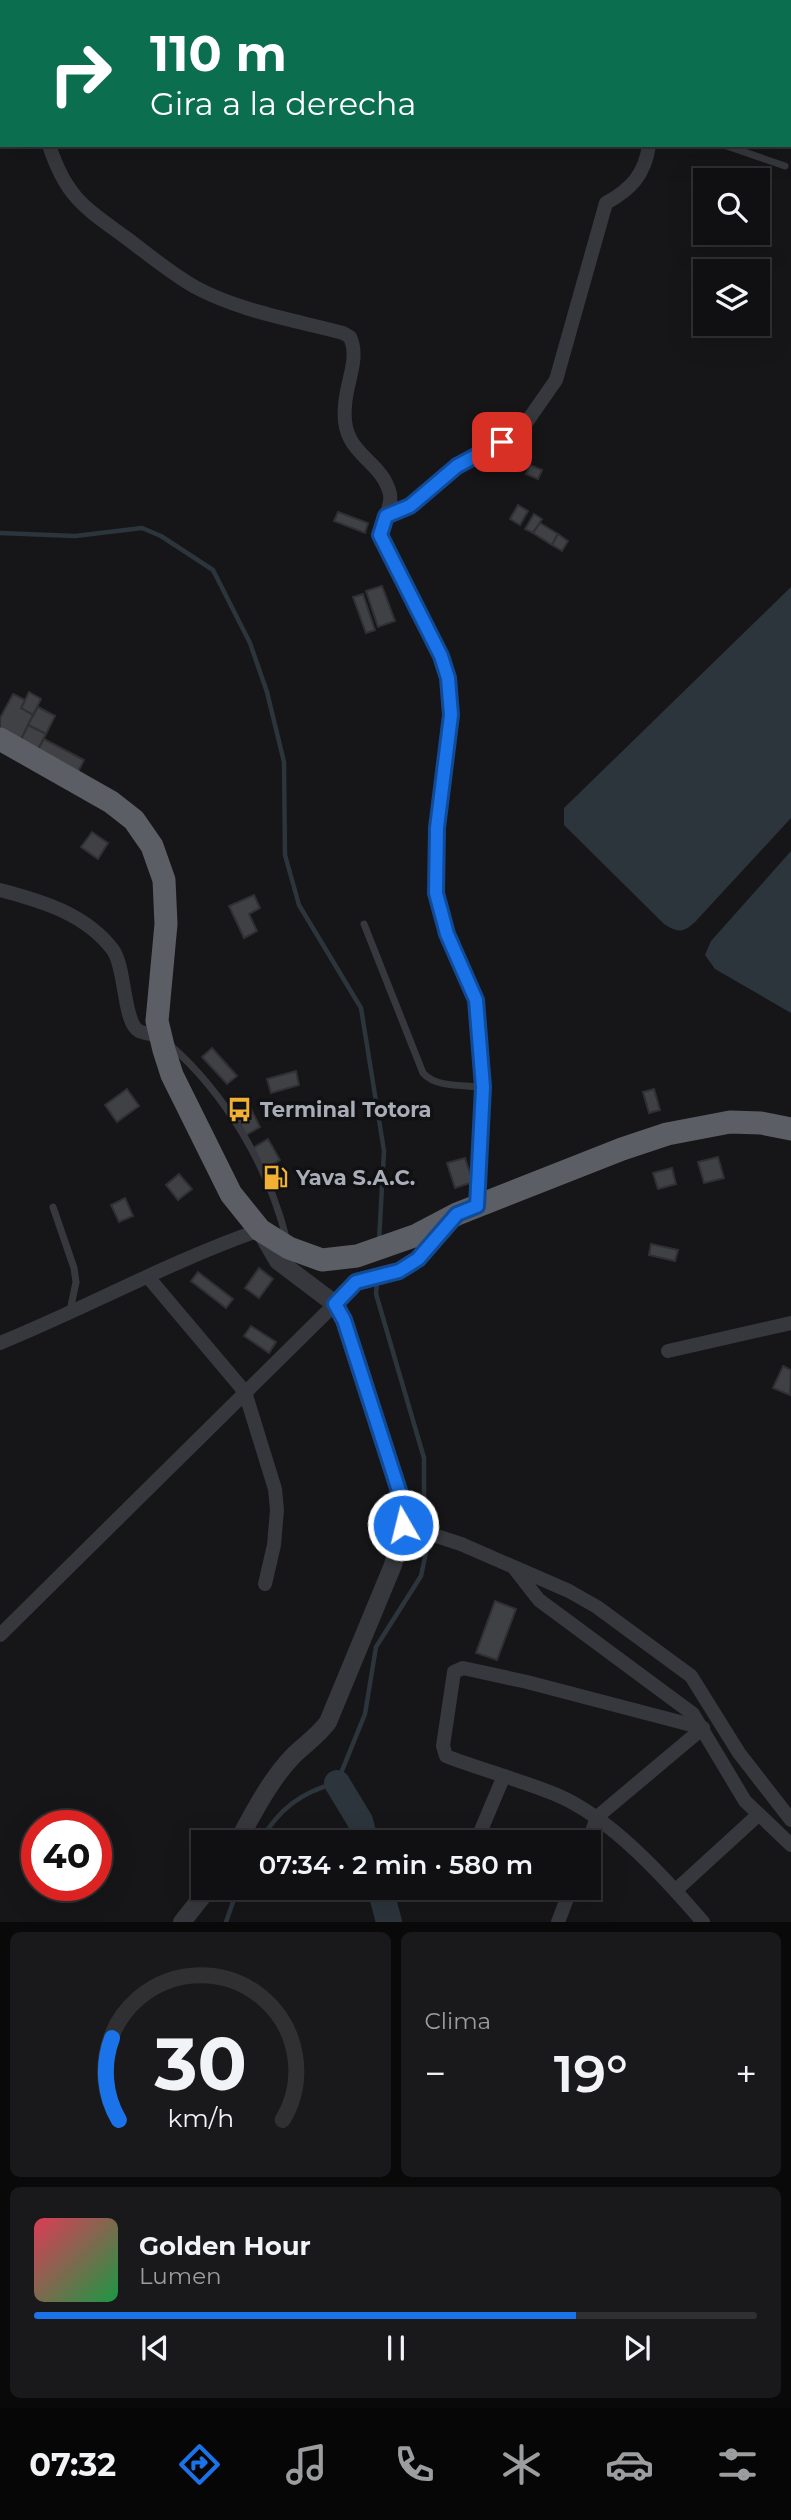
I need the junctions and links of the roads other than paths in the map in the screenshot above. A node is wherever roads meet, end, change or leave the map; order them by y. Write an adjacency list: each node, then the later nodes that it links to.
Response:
1 (50, 147): 5 (street)
2 (648, 147): 5 (street)
3 (730, 147): 4 (lane)
4 (785, 166)
5 (386, 516): 10 (street)
6 (0, 739): 9 (highway)
7 (0, 890): 9 (street)
8 (364, 923): 10 (lane)
9 (160, 1036): 14 (highway); 15 (lane)
10 (483, 1087): 13 (street)
11 (791, 1129): 13 (highway)
12 (53, 1207): 18 (lane)
13 (467, 1210): 15 (highway); 17 (street)
14 (260, 1230): 15 (highway); 16 (street); 17 (street)
15 (289, 1248)
16 (148, 1277): 18 (street); 22 (street)
17 (335, 1304): 22 (street); 23 (street)
18 (69, 1315): 20 (street)
19 (791, 1323): 21 (street)
20 (0, 1343)
21 (668, 1350)
22 (245, 1392): 25 (street); 26 (street)
23 (403, 1525): 24 (street); 32 (street)
24 (512, 1566): 27 (street); 31 (street)
25 (265, 1584)
26 (0, 1635)
27 (703, 1728): 28 (street); 29 (street); 30 (street)
28 (503, 1778): 30 (street); 33 (street)
29 (758, 1815): 35 (street); 36 (street)
30 (597, 1817): 34 (street); 36 (street)
31 (791, 1820)
32 (244, 1830)
33 (481, 1830)
34 (592, 1830)
35 (791, 1845)
36 (676, 1890): 41 (street)
37 (199, 1900): 39 (street)
38 (566, 1900): 40 (street)
39 (182, 1922)
40 (558, 1922)
41 (703, 1922)

